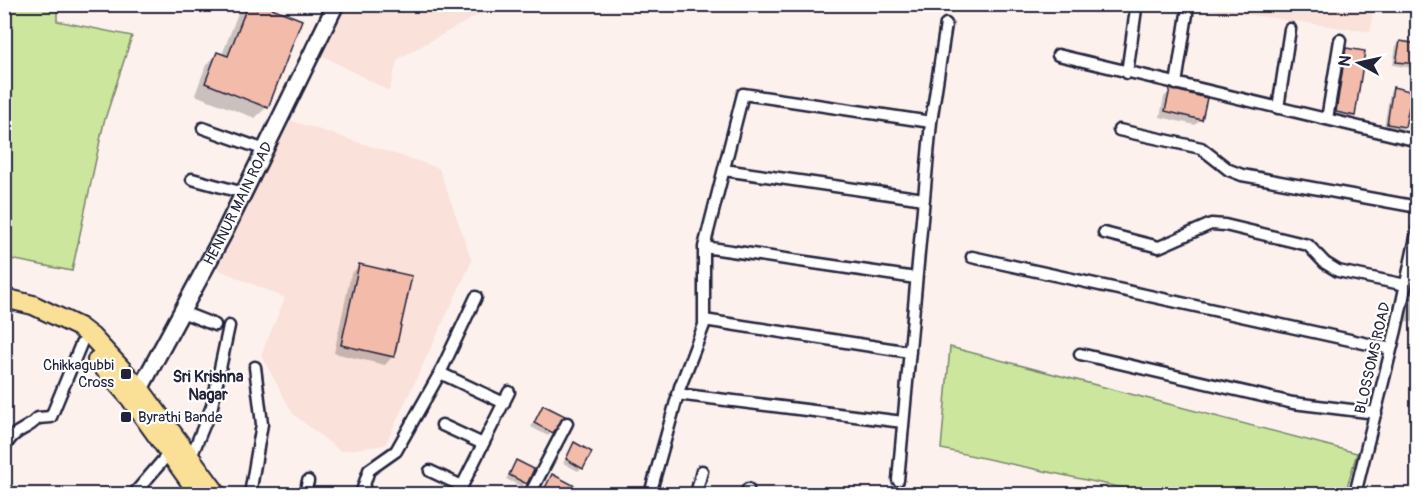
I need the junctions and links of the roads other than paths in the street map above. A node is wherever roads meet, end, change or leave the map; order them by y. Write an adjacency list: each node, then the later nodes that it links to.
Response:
1 (336, 4): 16 (main road, HENNUR MAIN ROAD)
2 (1136, 9): 8 (street)
3 (1187, 14): 9 (street)
4 (946, 24): 12 (street)
5 (1290, 29): 10 (street)
6 (1340, 40): 11 (street)
7 (1058, 56): 8 (street)
8 (1127, 73): 9 (street)
9 (1176, 84): 10 (street)
10 (1278, 108): 11 (street)
11 (1327, 119): 15 (street)
12 (931, 122): 17 (street); 20 (street)
13 (203, 128): 16 (street)
14 (1119, 130): 21 (street)
15 (1418, 141)
16 (265, 150): 19 (main road, HENNUR MAIN ROAD)
17 (724, 170): 20 (street); 24 (street)
18 (192, 179): 19 (street)
19 (244, 193): 31 (main road, HENNUR MAIN ROAD)
20 (924, 199): 26 (street)
21 (1418, 207)
22 (1418, 228): 27 (street, BLOSSOMS ROAD)
23 (1104, 233): 27 (street)
24 (704, 247): 26 (street); 32 (street)
25 (972, 257): 36 (street)
26 (916, 278): 37 (street)
27 (1406, 285): 36 (street, BLOSSOMS ROAD)
28 (476, 297): 40 (street)
29 (4, 298): 35 (main road)
30 (4, 310): 35 (main road)
31 (182, 312): 33 (street); 42 (main road, HENNUR MAIN ROAD)
32 (704, 320): 37 (street); 43 (street)
33 (215, 325)
34 (230, 326): 52 (street)
35 (78, 336): 42 (main road); 50 (street)
36 (1392, 349): 45 (street, BLOSSOMS ROAD)
37 (910, 352): 46 (street)
38 (1080, 354): 45 (street)
39 (255, 367): 61 (street)
40 (440, 373): 44 (street); 63 (street)
41 (509, 392): 44 (street)
42 (135, 393): 51 (main road); 52 (main road)
43 (677, 394): 46 (street); 65 (street)
44 (504, 403): 49 (street)
45 (1376, 413): 67 (street, BLOSSOMS ROAD)
46 (903, 422): 55 (street)
47 (567, 423): 64 (street)
48 (442, 425): 49 (street)
49 (483, 444): 57 (street)
50 (4, 448)
51 (170, 452): 58 (street); 59 (main road)
52 (190, 457): 60 (main road)
53 (430, 471): 57 (street)
54 (702, 471): 66 (street)
55 (898, 480)
56 (308, 481): 62 (street)
57 (460, 490)
58 (134, 495)
59 (200, 495)
60 (218, 495)
61 (250, 495)
62 (305, 495)
63 (361, 495)
64 (530, 495)
65 (651, 495)
66 (696, 495)
67 (1355, 495)

